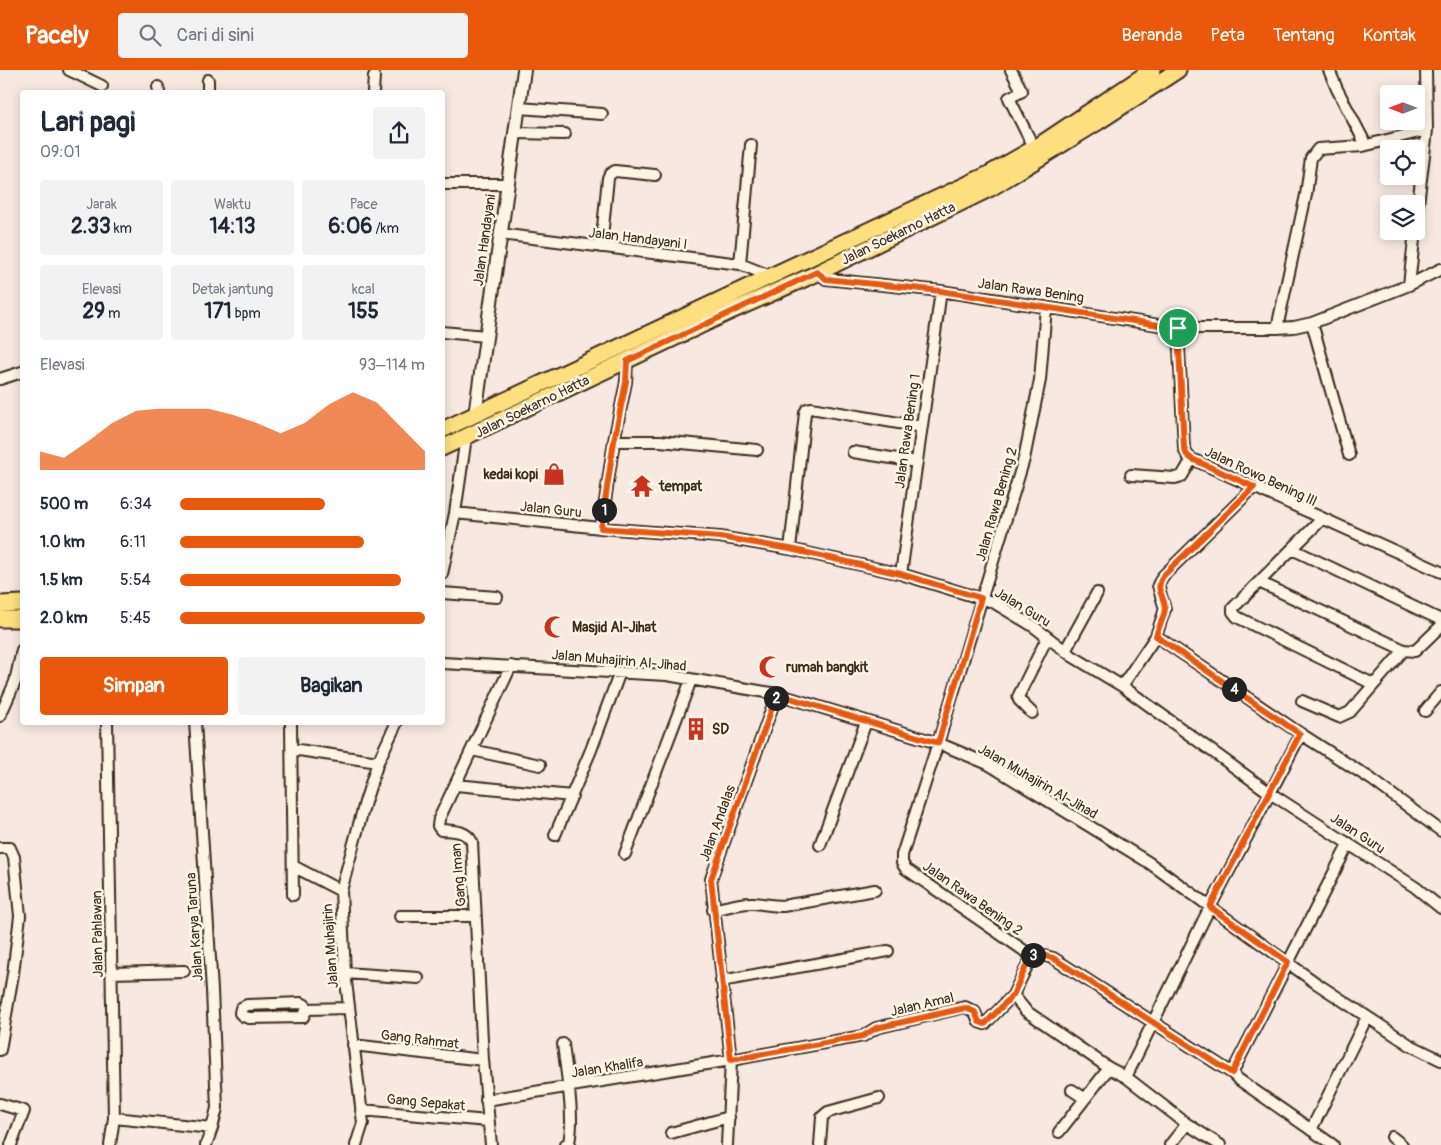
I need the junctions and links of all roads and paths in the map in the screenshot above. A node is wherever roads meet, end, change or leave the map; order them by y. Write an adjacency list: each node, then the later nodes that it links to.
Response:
1 (69, 70): 10 (street)
2 (524, 70): 13 (street, Jalan Handayani)
3 (1011, 70): 20 (street)
4 (1152, 70): 20 (main road, Jalan Soekarno Hatta)
5 (1178, 70): 30 (main road, Jalan Soekarno Hatta)
6 (1329, 70): 19 (street)
7 (1426, 70): 15 (street)
8 (374, 76): 12 (street)
9 (208, 80): 11 (street)
10 (102, 86)
11 (208, 90)
12 (373, 90)
13 (518, 108): 14 (street); 16 (street, Jalan Handayani)
14 (602, 114)
15 (1427, 130): 19 (street); 24 (street)
16 (515, 133): 17 (street); 23 (street, Jalan Handayani)
17 (565, 134)
18 (751, 144): 28 (street)
19 (1363, 146): 37 (street)
20 (1034, 148): 31 (main road, Jalan Soekarno Hatta)
21 (655, 175): 27 (street)
22 (445, 184): 23 (street)
23 (508, 184): 25 (street, Jalan Handayani)
24 (1419, 195)
25 (500, 234): 27 (street, Jalan Handayani I); 39 (street, Jalan Handayani)
26 (1414, 240): 32 (street)
27 (601, 247): 28 (street, Jalan Handayani I)
28 (740, 264): 31 (street, Jalan Handayani I)
29 (1441, 270): 32 (street, Jalan Rawa Bening)
30 (817, 272): 33 (street, Jalan Rawa Bening); 40 (main road, Jalan Soekarno Hatta)
31 (770, 276): 43 (main road, Jalan Soekarno Hatta)
32 (1409, 285): 35 (street, Jalan Rawa Bening)
33 (941, 291): 34 (street, Jalan Rawa Bening); 44 (street, Jalan Rawa Bening 1)
34 (1046, 307): 36 (street, Jalan Rawa Bening); 68 (street, Jalan Rawa Bening 2)
35 (1312, 323): 37 (street, Jalan Rawa Bening); 51 (street)
36 (1178, 328): 37 (street, Jalan Rawa Bening); 52 (street, Jalan Rowo Bening lll)
37 (1277, 328)
38 (445, 332): 39 (street)
39 (486, 336): 43 (street, Jalan Handayani)
40 (627, 361): 46 (main road, Jalan Soekarno Hatta); 47 (street)
41 (20, 373): 42 (street)
42 (0, 379)
43 (475, 414): 45 (main road, Jalan Soekarno Hatta)
44 (922, 427): 53 (street, Jalan Rawa Bening 1); 59 (street)
45 (445, 429)
46 (466, 437): 48 (main road, Jalan Soekarno Hatta); 56 (street)
47 (614, 441): 49 (street); 58 (street)
48 (445, 447)
49 (757, 450)
50 (853, 452): 53 (street)
51 (1348, 455)
52 (1192, 459): 54 (street); 55 (street, Jalan Rowo Bening lll)
53 (917, 462): 63 (street, Jalan Rawa Bening 1)
54 (1131, 474)
55 (1254, 487): 57 (street, Jalan Rowo Bening lll); 75 (street)
56 (455, 513): 58 (street, Jalan Guru); 61 (street)
57 (1322, 519): 60 (street); 62 (street, Jalan Rowo Bening lll)
58 (601, 528): 59 (street, Jalan Guru)
59 (790, 549): 63 (street, Jalan Guru)
60 (1292, 549): 64 (street); 73 (street)
61 (445, 560)
62 (1441, 572)
63 (901, 574): 68 (street, Jalan Guru)
64 (1259, 582): 77 (street); 84 (street)
65 (445, 593): 67 (street)
66 (1097, 593): 78 (street)
67 (497, 597)
68 (981, 598): 76 (street, Jalan Guru); 98 (street, Jalan Rawa Bening 2)
69 (20, 603): 70 (main road)
70 (0, 604)
71 (0, 619): 72 (main road)
72 (20, 619)
73 (1441, 620)
74 (1441, 626): 77 (street)
75 (1156, 636): 85 (street); 97 (street)
76 (1047, 638): 78 (street, Jalan Guru); 90 (street)
77 (1404, 650): 84 (street)
78 (1065, 651): 85 (street, Jalan Guru)
79 (20, 659): 91 (street)
80 (445, 663): 81 (street, Jalan Muhajirin Al-Jihad)
81 (511, 666): 82 (street, Jalan Muhajirin Al-Jihad); 100 (street, Gang Iman)
82 (620, 672): 83 (street, Jalan Muhajirin Al-Jihad); 105 (street)
83 (691, 680): 87 (street, Jalan Muhajirin Al-Jihad); 111 (street)
84 (1373, 684): 88 (street)
85 (1122, 686): 104 (street, Jalan Guru)
86 (1441, 692): 89 (street)
87 (777, 694): 92 (street, Jalan Muhajirin Al-Jihad); 118 (street, Jalan Andalas)
88 (1302, 702)
89 (1425, 711)
90 (1032, 713)
91 (0, 716)
92 (866, 722): 98 (street, Jalan Muhajirin Al-Jihad); 109 (street)
93 (107, 725): 125 (street, Jalan Pahlawan)
94 (195, 725): 155 (street, Jalan Karya Taruna)
95 (291, 725): 99 (street)
96 (396, 725): 101 (street, Jalan Muhajirin)
97 (1300, 734): 104 (street); 106 (street)
98 (938, 743): 116 (street, Jalan Muhajirin Al-Jihad); 122 (street, Jalan Rawa Bening 2)
99 (292, 749): 101 (street); 112 (street)
100 (472, 750): 102 (street); 103 (street, Gang Iman)
101 (378, 762): 114 (street, Jalan Muhajirin)
102 (540, 764)
103 (456, 785): 105 (street); 120 (street, Gang Iman)
104 (1270, 793): 108 (street, Jalan Guru); 116 (street)
105 (572, 796): 107 (street)
106 (1441, 831)
107 (555, 835)
108 (1348, 843): 117 (street, Jalan Guru); 123 (street)
109 (820, 846)
110 (0, 848): 129 (street)
111 (625, 854)
112 (293, 866): 114 (street); 115 (street)
113 (875, 890): 118 (street)
114 (341, 891): 126 (street, Jalan Muhajirin)
115 (293, 895)
116 (1210, 907): 123 (street, Jalan Muhajirin Al-Jihad); 134 (street)
117 (1441, 908)
118 (714, 910): 128 (street, Jalan Andalas)
119 (400, 916): 120 (street)
120 (475, 916): 138 (street, Gang Iman)
121 (888, 951): 128 (street)
122 (1032, 956): 130 (street); 134 (street)
123 (1288, 962): 133 (street, Jalan Muhajirin Al-Jihad); 142 (street)
124 (184, 970): 125 (street)
125 (111, 973): 152 (street, Jalan Pahlawan)
126 (346, 973): 127 (street); 131 (street, Jalan Muhajirin)
127 (418, 978)
128 (722, 981): 139 (street, Jalan Andalas)
129 (5, 992): 137 (street)
130 (1013, 995): 139 (street, Jalan Amal); 141 (street)
131 (349, 1008): 132 (street); 136 (street, Jalan Muhajirin)
132 (307, 1009): 132 (street)
133 (1367, 1017): 140 (street, Jalan Muhajirin Al-Jihad); 156 (street)
134 (1153, 1023): 142 (street); 143 (street)
135 (563, 1044): 144 (street)
136 (353, 1045): 138 (street, Gang Rahmat); 150 (street, Jalan Muhajirin)
137 (0, 1050)
138 (483, 1060): 148 (street, Gang Iman)
139 (731, 1060): 144 (street, Jalan Khalifa); 151 (street, Jalan Andalas)
140 (1441, 1060)
141 (1109, 1068): 143 (street); 147 (street)
142 (1232, 1073): 156 (street)
143 (1126, 1077): 154 (street)
144 (568, 1088): 148 (street, Jalan Khalifa); 165 (street)
145 (1072, 1090): 147 (street)
146 (879, 1098): 167 (street)
147 (1084, 1098): 158 (street)
148 (486, 1100): 153 (street, Gang Iman)
149 (0, 1104): 160 (street)
150 (361, 1110): 153 (street, Gang Sepakat); 163 (street, Jalan Muhajirin)
151 (729, 1117): 157 (street); 166 (street, Jalan Andalas)
152 (114, 1118): 155 (street); 161 (street, Jalan Pahlawan)
153 (488, 1120): 164 (street, Gang Iman)
154 (1187, 1124): 168 (street); 169 (street)
155 (212, 1128): 162 (street, Jalan Karya Taruna)
156 (1311, 1130): 170 (street)
157 (671, 1132)
158 (1059, 1132)
159 (1392, 1137): 171 (street)
160 (11, 1145)
161 (110, 1145)
162 (206, 1145)
163 (356, 1145)
164 (491, 1145)
165 (565, 1145)
166 (727, 1145)
167 (820, 1145)
168 (1170, 1145)
169 (1220, 1145)
170 (1333, 1145)
171 (1402, 1145)

